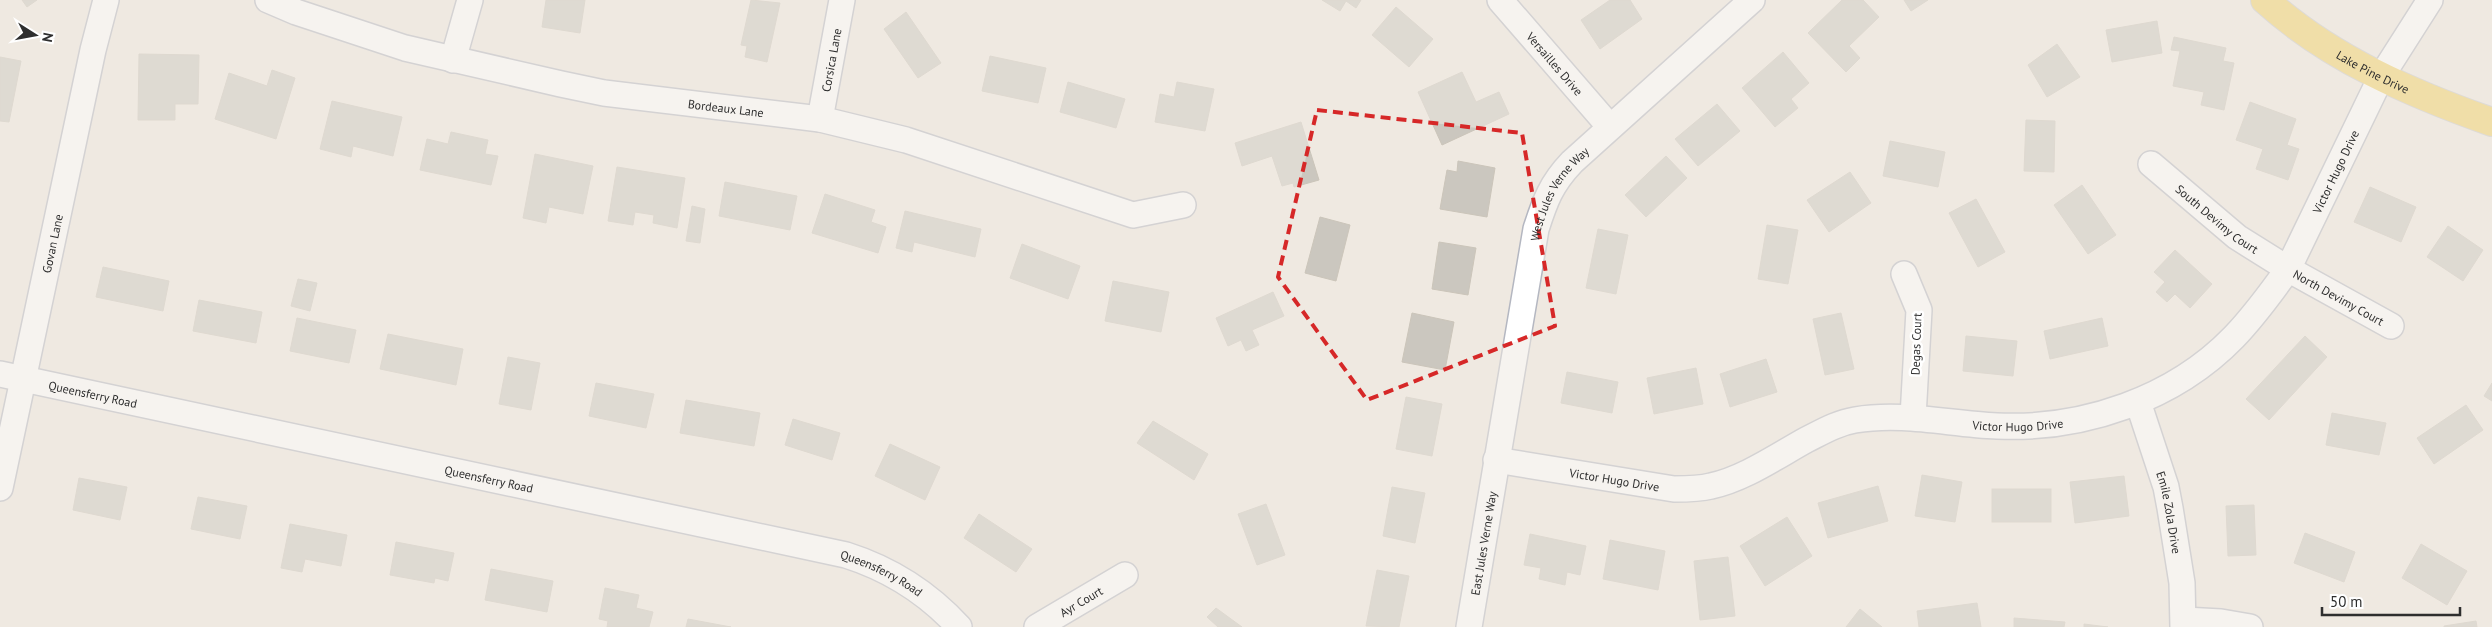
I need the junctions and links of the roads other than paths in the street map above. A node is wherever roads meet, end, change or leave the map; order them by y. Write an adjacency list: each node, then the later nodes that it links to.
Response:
1 (106, 0): 19 (street, Govan Lane)
2 (268, 0): 9 (street, Bordeaux Lane)
3 (470, 0): 9 (street)
4 (842, 0): 11 (street, Corsica Lane)
5 (1500, 0): 13 (street, Versailles Drive)
6 (1752, 0): 13 (street, West Jules Verne Way)
7 (2265, 0): 10 (main road, Lake Pine Drive)
8 (2430, 0): 10 (street, Victor Hugo Drive)
9 (453, 60): 11 (street, Bordeaux Lane)
10 (2381, 77): 12 (main road, Lake Pine Drive); 16 (street, Victor Hugo Drive)
11 (820, 119): 15 (street, Bordeaux Lane)
12 (2492, 122)
13 (1610, 127): 22 (street, West Jules Verne Way)
14 (2151, 164): 16 (street, South Devimy Court)
15 (1183, 204)
16 (2288, 269): 18 (street, North Devimy Court); 20 (street, Victor Hugo Drive)
17 (1904, 274): 21 (street, Degas Court)
18 (2391, 326)
19 (12, 376): 23 (street, Govan Lane); 26 (street, Queensferry Road)
20 (2138, 402): 21 (street, Victor Hugo Drive); 25 (street, Emile Zola Drive)
21 (1913, 417): 22 (street, Victor Hugo Drive)
22 (1496, 460): 28 (street, East Jules Verne Way)
23 (0, 488)
24 (1125, 575): 27 (street, Ayr Court)
25 (2183, 623): 29 (street)
26 (958, 627)
27 (1037, 627)
28 (1469, 627)
29 (2250, 627)

